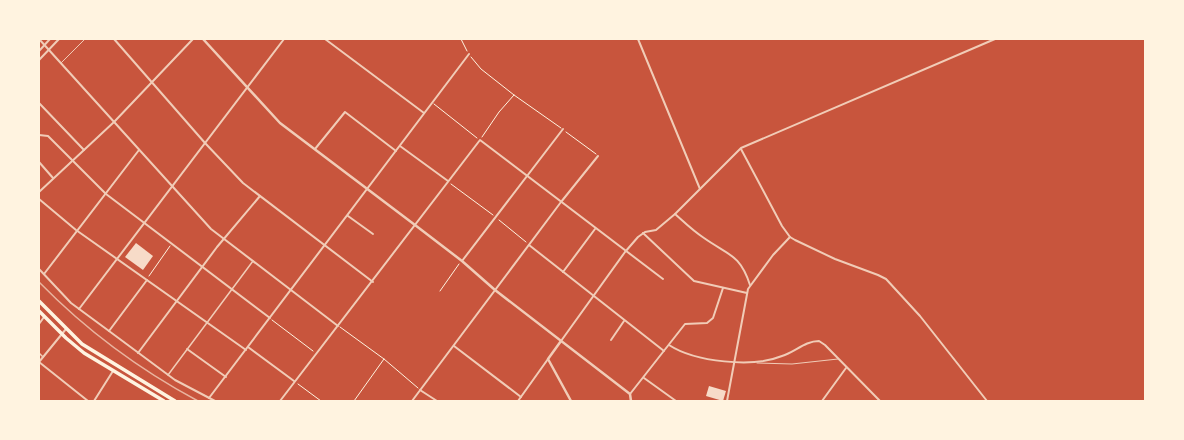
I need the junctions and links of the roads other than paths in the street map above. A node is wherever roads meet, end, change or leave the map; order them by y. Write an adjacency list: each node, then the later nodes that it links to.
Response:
1 (39, 39): 12 (street)
2 (50, 39): 12 (street)
3 (60, 39): 13 (street)
4 (85, 39): 17 (lane)
5 (114, 39): 18 (street)
6 (193, 39): 18 (street)
7 (203, 39): 19 (street)
8 (284, 39): 19 (street)
9 (325, 39): 21 (street)
10 (638, 39): 39 (street)
11 (995, 39): 27 (street)
12 (44, 45): 13 (street); 14 (street)
13 (49, 50): 16 (street); 17 (street)
14 (39, 51)
15 (469, 54): 21 (street)
16 (39, 60)
17 (61, 63): 22 (street)
18 (152, 82): 22 (street); 25 (street)
19 (247, 88): 25 (street); 28 (street)
20 (39, 103): 29 (street)
21 (424, 113): 26 (street)
22 (114, 122): 29 (street); 30 (street)
23 (563, 129): 35 (street)
24 (39, 135): 33 (street)
25 (205, 143): 38 (street); 43 (street)
26 (400, 146): 31 (street); 37 (street)
27 (741, 148): 39 (street); 54 (street)
28 (315, 149): 31 (street); 40 (street)
29 (84, 150): 33 (street)
30 (139, 150): 38 (street); 42 (street)
31 (396, 152): 40 (street)
32 (598, 156): 45 (street)
33 (73, 160): 36 (street); 42 (street)
34 (39, 162): 36 (street)
35 (527, 175): 37 (street); 45 (street); 61 (street)
36 (53, 178): 41 (street)
37 (448, 181): 49 (street)
38 (172, 186): 48 (street); 55 (street)
39 (700, 188): 46 (street)
40 (368, 189): 47 (street); 49 (street)
41 (39, 192)
42 (106, 194): 48 (street); 51 (street)
43 (260, 196): 55 (street); 57 (street)
44 (39, 199): 51 (street)
45 (561, 202): 50 (street); 56 (street)
46 (675, 214): 52 (street); 69 (street)
47 (348, 216): 53 (street); 57 (street)
48 (144, 224): 59 (street); 62 (street)
49 (415, 225): 61 (street); 68 (street)
50 (595, 229): 58 (street); 64 (street)
51 (76, 230): 59 (street); 65 (street)
52 (643, 233): 58 (street); 70 (street)
53 (374, 234)
54 (790, 237): 69 (street); 132 (street)
55 (224, 239): 60 (street); 62 (street)
56 (529, 245): 64 (street); 72 (street)
57 (326, 246): 68 (street); 73 (street)
58 (625, 252): 66 (street); 75 (street)
59 (117, 259): 67 (street); 78 (street)
60 (253, 261): 71 (street); 73 (street)
61 (462, 261): 72 (street)
62 (202, 267): 71 (street); 77 (street)
63 (39, 269): 65 (street)
64 (563, 272): 75 (street)
65 (44, 274): 78 (street)
66 (663, 279)
67 (147, 280): 77 (street); 87 (street)
68 (373, 282): 85 (street)
69 (750, 285): 74 (street)
70 (723, 288): 74 (street); 91 (street)
71 (232, 289): 81 (street); 83 (street)
72 (495, 290): 90 (street); 92 (street)
73 (291, 291): 81 (street); 85 (street)
74 (747, 293): 102 (street)
75 (592, 296): 82 (street); 90 (street)
76 (39, 301): 86 (main road)
77 (177, 301): 83 (street); 98 (street)
78 (79, 309): 87 (street)
79 (39, 311): 80 (main road)
80 (44, 316): 84 (street); 88 (main road)
81 (270, 318): 93 (street)
82 (624, 321): 89 (street); 96 (street)
83 (207, 322): 94 (street); 95 (street)
84 (39, 324)
85 (338, 326): 110 (street)
86 (66, 329): 88 (street); 119 (main road)
87 (108, 331): 98 (street)
88 (62, 334): 99 (street); 106 (main road)
89 (611, 340)
90 (561, 341): 100 (street); 112 (street)
91 (669, 345): 96 (street); 102 (street)
92 (454, 346): 111 (street); 113 (street)
93 (248, 348): 95 (street); 110 (street)
94 (187, 350): 107 (street); 108 (street)
95 (246, 350): 108 (street)
96 (664, 351): 109 (street)
97 (39, 353): 99 (street)
98 (138, 353): 107 (street)
99 (43, 357): 103 (street)
100 (548, 359): 113 (street); 125 (street)
101 (838, 359): 104 (lane); 104 (street); 105 (street)
102 (735, 361): 104 (street); 115 (street)
103 (39, 362): 116 (street)
104 (754, 362)
105 (847, 368): 130 (street); 131 (street)
106 (113, 371): 117 (street); 118 (main road)
107 (168, 375): 114 (street)
108 (226, 377): 114 (street)
109 (644, 378): 112 (street); 127 (street)
110 (294, 382): 121 (street)
111 (420, 390): 122 (street); 123 (street)
112 (630, 394): 126 (street)
113 (521, 397): 124 (street)
114 (209, 398): 120 (street)
115 (728, 398): 128 (street); 129 (street)
116 (88, 401)
117 (94, 401)
118 (164, 401)
119 (175, 401)
120 (215, 401)
121 (280, 401)
122 (412, 401)
123 (437, 401)
124 (518, 401)
125 (571, 401)
126 (631, 401)
127 (676, 401)
128 (727, 401)
129 (731, 401)
130 (822, 401)
131 (880, 401)
132 (987, 401)

